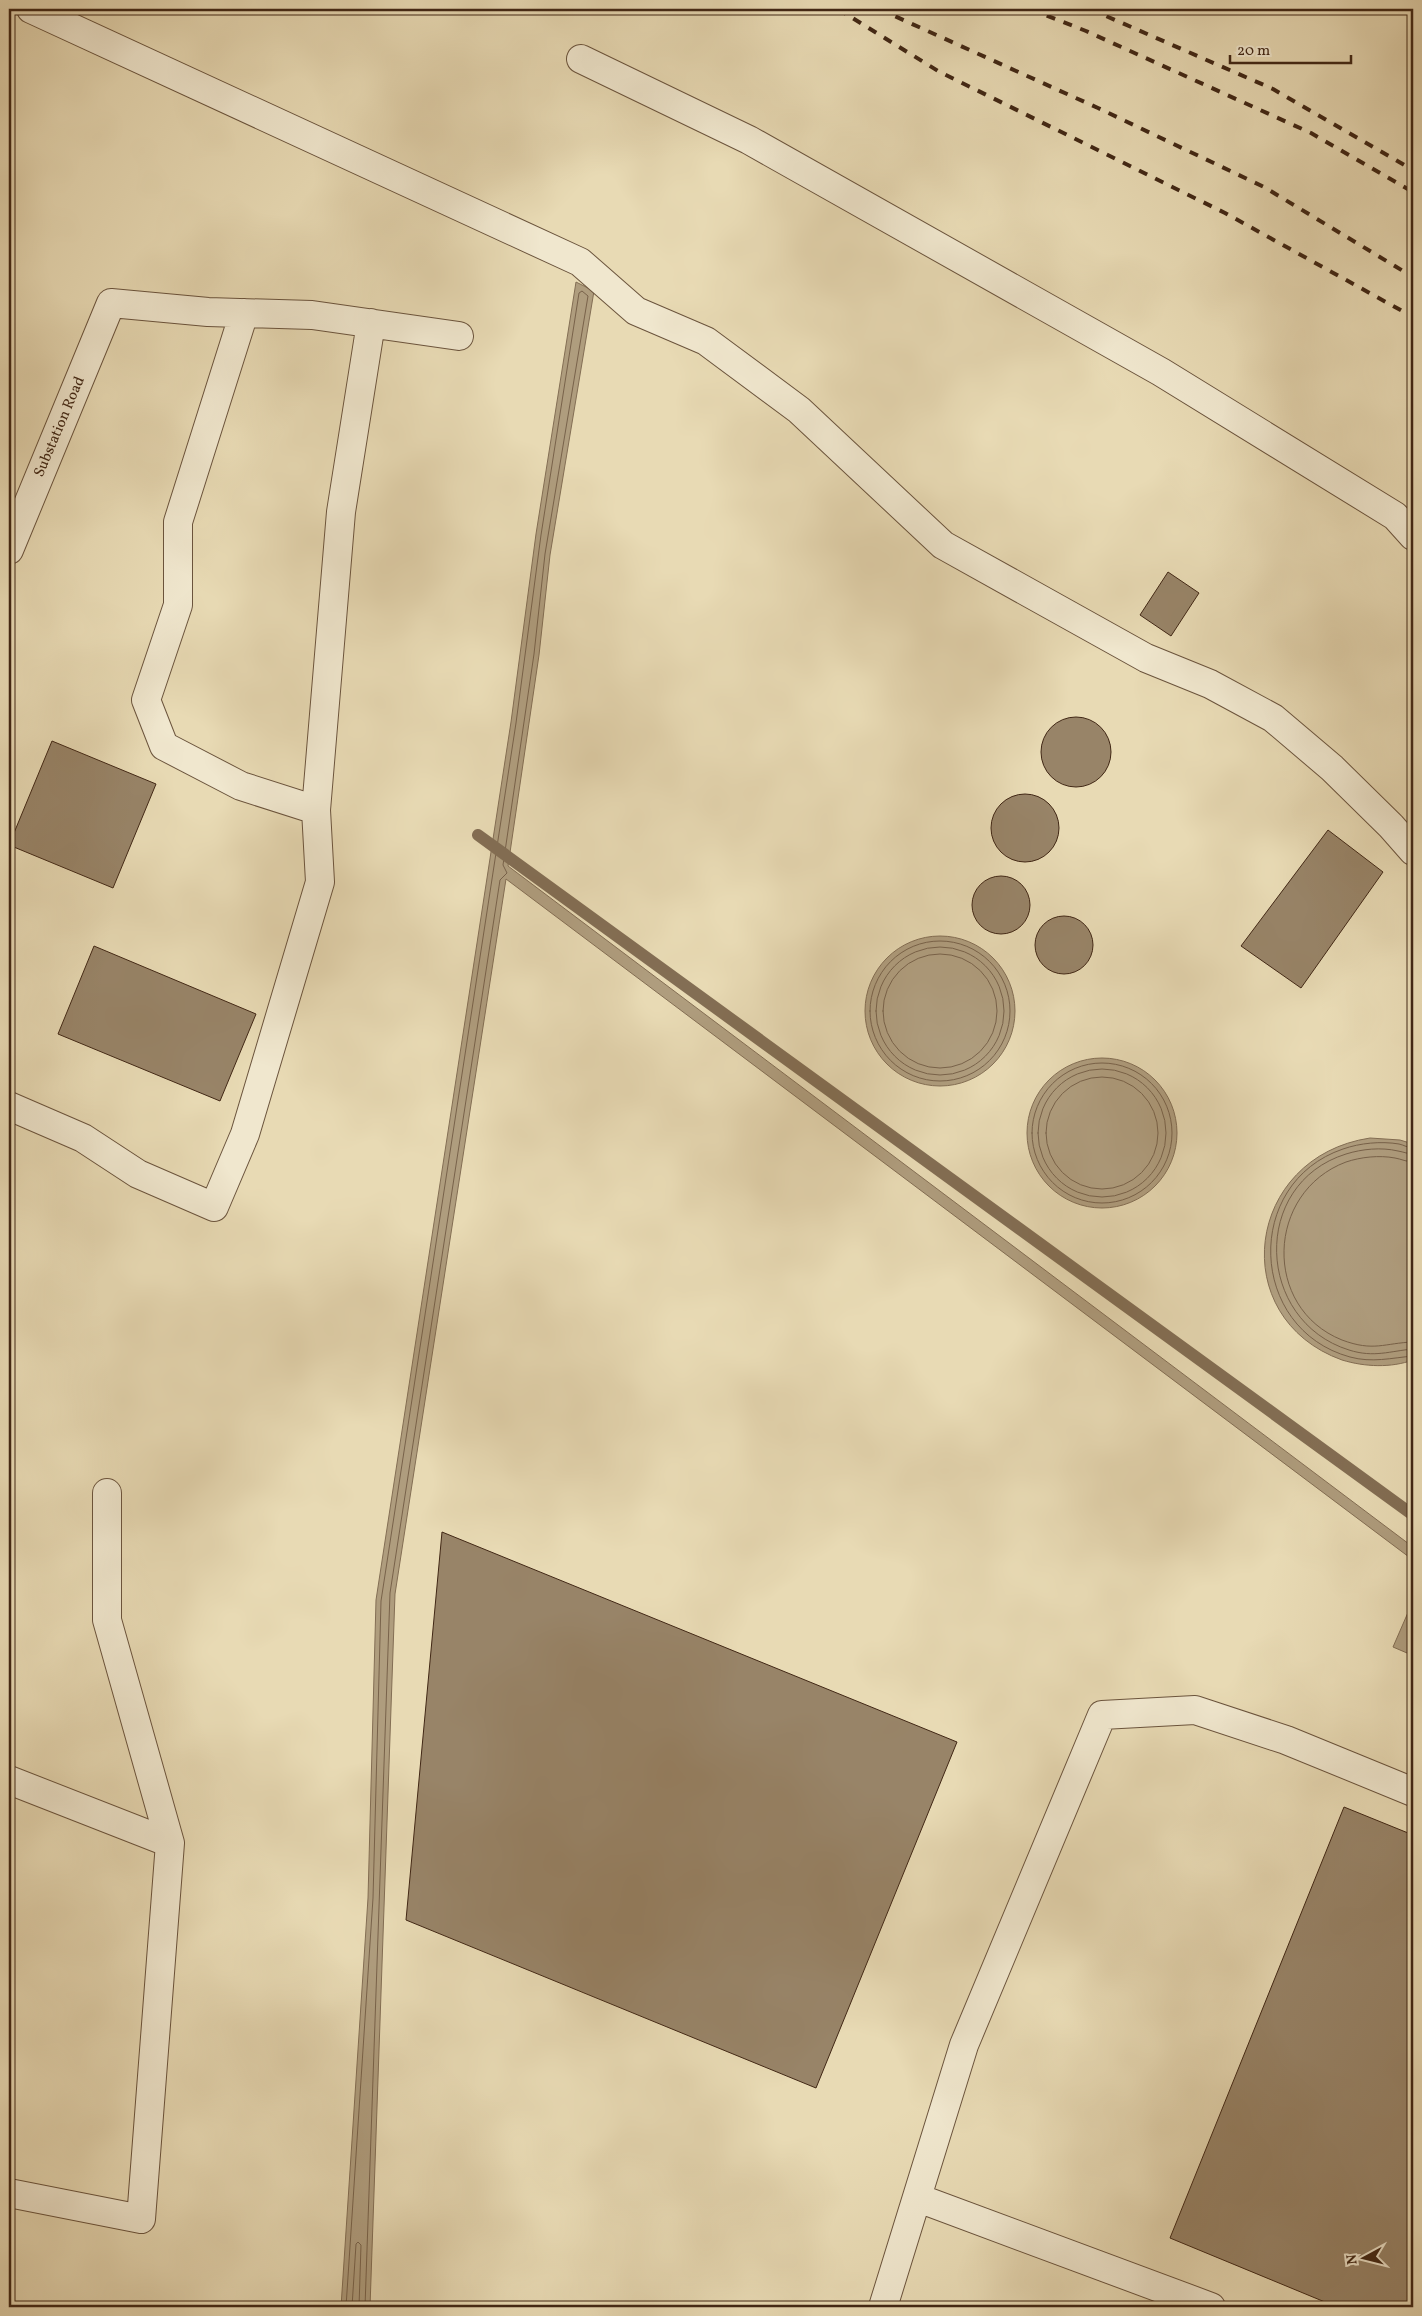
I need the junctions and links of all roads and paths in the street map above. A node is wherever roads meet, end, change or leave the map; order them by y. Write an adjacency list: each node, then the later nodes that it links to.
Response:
1 (31, 9): 9 (street)
2 (581, 59): 6 (street)
3 (244, 313): 4 (street); 7 (street, Substation Road); 8 (street)
4 (371, 323): 5 (street); 8 (street)
5 (459, 336)
6 (1413, 536)
7 (9, 550)
8 (316, 810): 10 (street)
9 (1413, 851)
10 (9, 1106)
11 (107, 1493): 14 (street)
12 (9, 1780): 14 (street)
13 (1413, 1792): 16 (street)
14 (170, 1844): 15 (street)
15 (9, 2193)
16 (918, 2198): 17 (street); 18 (street)
17 (883, 2307)
18 (1210, 2307)

